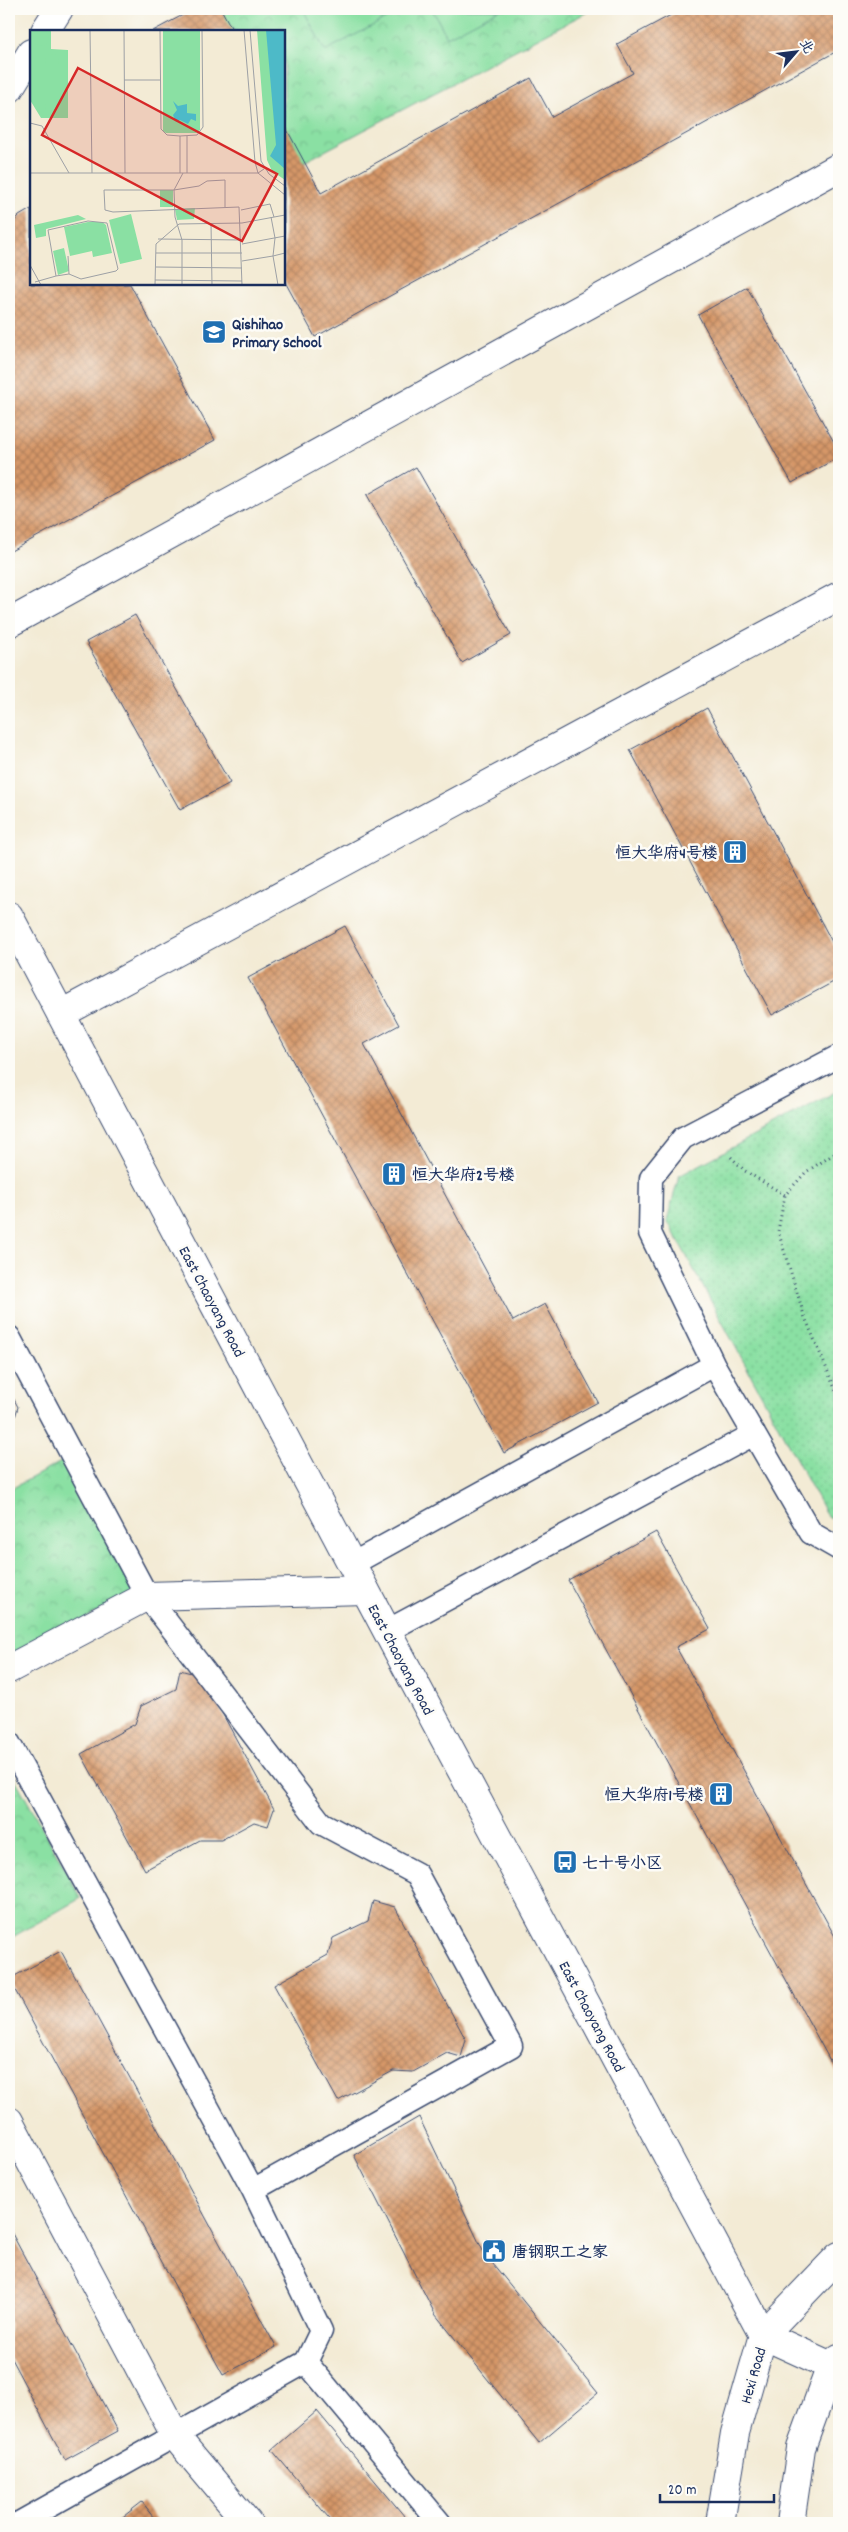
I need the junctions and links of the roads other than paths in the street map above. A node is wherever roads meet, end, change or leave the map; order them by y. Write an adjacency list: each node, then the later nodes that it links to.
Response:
1 (59, 9): 2 (street)
2 (46, 30)
3 (30, 55): 4 (street)
4 (9, 89)
5 (839, 167): 7 (street)
6 (839, 596): 9 (street)
7 (9, 623)
8 (9, 916): 9 (street, East Chaoyang Road)
9 (61, 1014): 15 (street, East Chaoyang Road)
10 (839, 1056): 12 (lane)
11 (9, 1337): 17 (lane)
12 (714, 1365): 13 (lane); 15 (lane)
13 (754, 1434): 14 (lane); 18 (lane)
14 (839, 1549)
15 (352, 1564): 16 (street, East Chaoyang Road)
16 (365, 1590): 17 (street); 18 (street, East Chaoyang Road)
17 (147, 1596): 19 (street); 22 (lane)
18 (387, 1631): 24 (street, East Chaoyang Road)
19 (9, 1669)
20 (9, 1743): 22 (lane)
21 (12, 2134): 27 (street)
22 (253, 2190): 25 (lane)
23 (839, 2256): 24 (street, Hexi Road)
24 (763, 2335): 26 (street); 31 (street, Hexi Road)
25 (306, 2362): 27 (lane); 30 (lane)
26 (835, 2362): 32 (street)
27 (176, 2436): 28 (lane); 29 (street)
28 (19, 2523)
29 (248, 2523)
30 (440, 2523)
31 (720, 2523)
32 (790, 2523)

